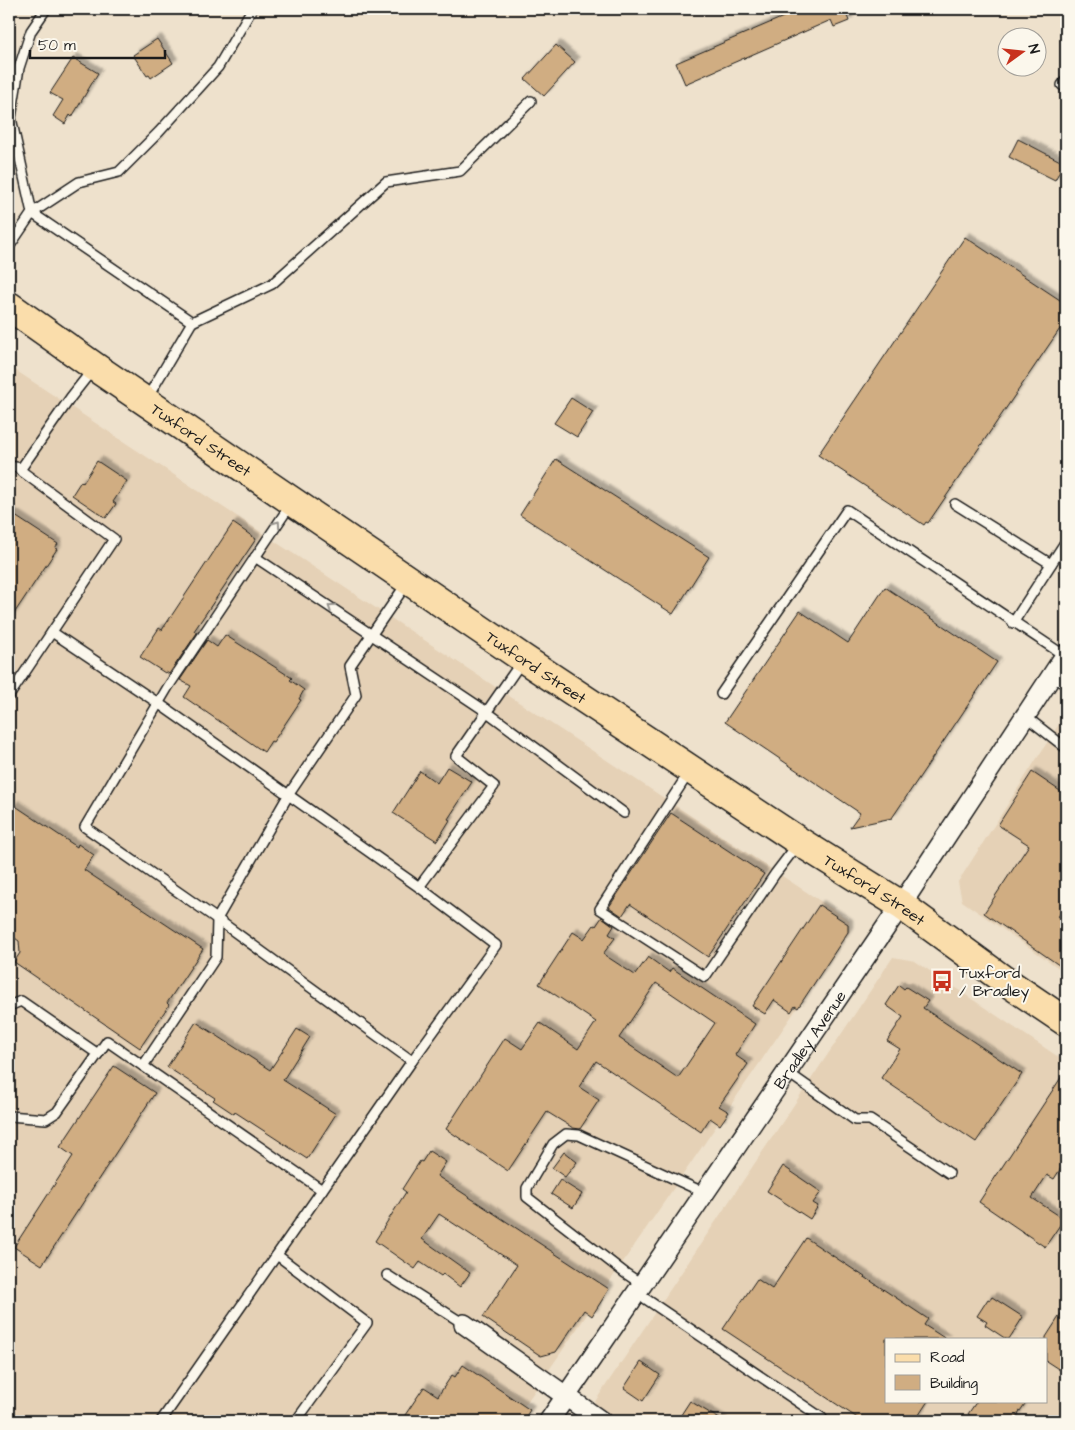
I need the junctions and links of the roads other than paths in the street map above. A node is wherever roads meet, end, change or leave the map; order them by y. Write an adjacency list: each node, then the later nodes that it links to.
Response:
1 (46, 9): 6 (lane)
2 (252, 9): 6 (lane)
3 (1066, 80): 4 (lane)
4 (1066, 88)
5 (531, 101): 9 (lane)
6 (32, 213): 7 (lane); 9 (lane)
7 (9, 247)
8 (9, 306): 10 (main road, Tuxford Street)
9 (192, 322): 11 (lane)
10 (95, 367): 11 (main road, Tuxford Street); 13 (lane)
11 (145, 401): 14 (main road, Tuxford Street)
12 (9, 466): 13 (lane)
13 (21, 468): 21 (lane)
14 (293, 502): 17 (lane, one-way to 14); 19 (main road, Tuxford Street)
15 (955, 504): 18 (lane)
16 (1066, 541): 18 (lane)
17 (255, 557): 22 (lane, one-way to 17); 28 (lane)
18 (1051, 564): 20 (lane)
19 (408, 581): 22 (lane); 24 (main road, Tuxford Street)
20 (1013, 622): 23 (lane); 26 (lane)
21 (52, 632): 27 (lane); 28 (lane)
22 (372, 634): 29 (lane); 33 (lane)
23 (1066, 655): 25 (street, Bradley Avenue)
24 (524, 659): 29 (lane); 32 (main road, Tuxford Street)
25 (1059, 680): 30 (street, Bradley Avenue)
26 (721, 694)
27 (9, 696)
28 (158, 703): 33 (lane); 38 (lane)
29 (487, 712): 34 (lane); 36 (lane)
30 (1025, 716): 31 (lane); 37 (street, Bradley Avenue)
31 (1066, 748)
32 (691, 770): 35 (main road, Tuxford Street); 35 (lane)
33 (289, 794): 36 (lane); 38 (lane)
34 (624, 813)
35 (800, 842): 37 (main road, Tuxford Street)
36 (419, 887): 42 (lane)
37 (901, 905): 40 (main road, Tuxford Street); 44 (street, Bradley Avenue)
38 (217, 919): 42 (lane); 43 (lane)
39 (9, 1006): 41 (lane)
40 (1066, 1022)
41 (98, 1054): 43 (lane); 45 (lane)
42 (412, 1061): 47 (lane)
43 (143, 1066): 47 (lane)
44 (787, 1072): 46 (lane); 48 (street, Bradley Avenue)
45 (9, 1116)
46 (949, 1173)
47 (322, 1190): 49 (lane)
48 (705, 1193): 51 (street, Bradley Avenue); 51 (lane)
49 (277, 1255): 55 (lane); 56 (lane)
50 (387, 1275): 52 (lane)
51 (640, 1289): 53 (street, Bradley Avenue); 54 (lane)
52 (464, 1324): 53 (street)
53 (565, 1397): 57 (street, Bradley Avenue); 58 (street)
54 (822, 1418)
55 (161, 1421)
56 (296, 1421)
57 (549, 1421)
58 (601, 1421)

